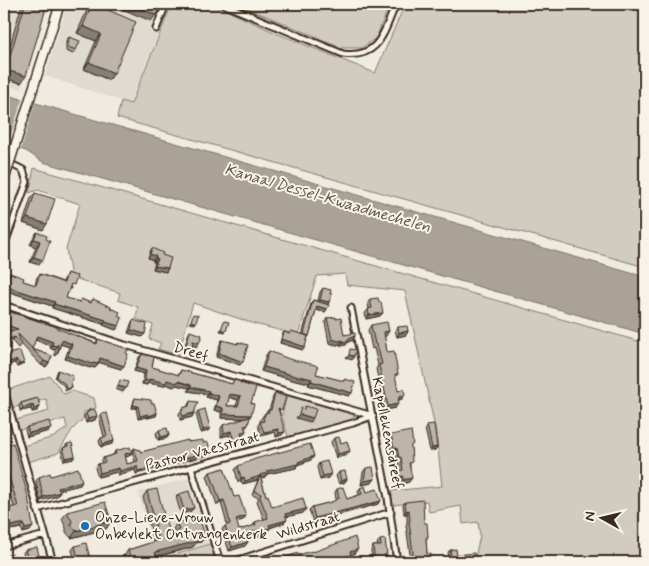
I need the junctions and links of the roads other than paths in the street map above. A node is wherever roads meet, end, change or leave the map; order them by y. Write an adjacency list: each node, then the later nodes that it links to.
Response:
1 (60, 4): 7 (street, bridge)
2 (166, 4): 5 (street)
3 (222, 4): 4 (street)
4 (396, 4)
5 (156, 30)
6 (4, 165): 8 (street)
7 (4, 180)
8 (4, 246)
9 (4, 305): 12 (street, Dreef)
10 (351, 308): 12 (street, Kapellekensdreef)
11 (4, 390): 14 (street)
12 (373, 416): 13 (street, Pastoor Vaesstraat); 15 (street, Kapellekensdreef)
13 (192, 467): 14 (street, Pastoor Vaesstraat); 19 (street)
14 (38, 509): 16 (street)
15 (391, 512): 20 (street, Wildstraat); 21 (street, Kapellekensdreef)
16 (45, 535): 17 (street); 18 (street)
17 (4, 546)
18 (53, 562)
19 (220, 562)
20 (232, 562)
21 (397, 562)

